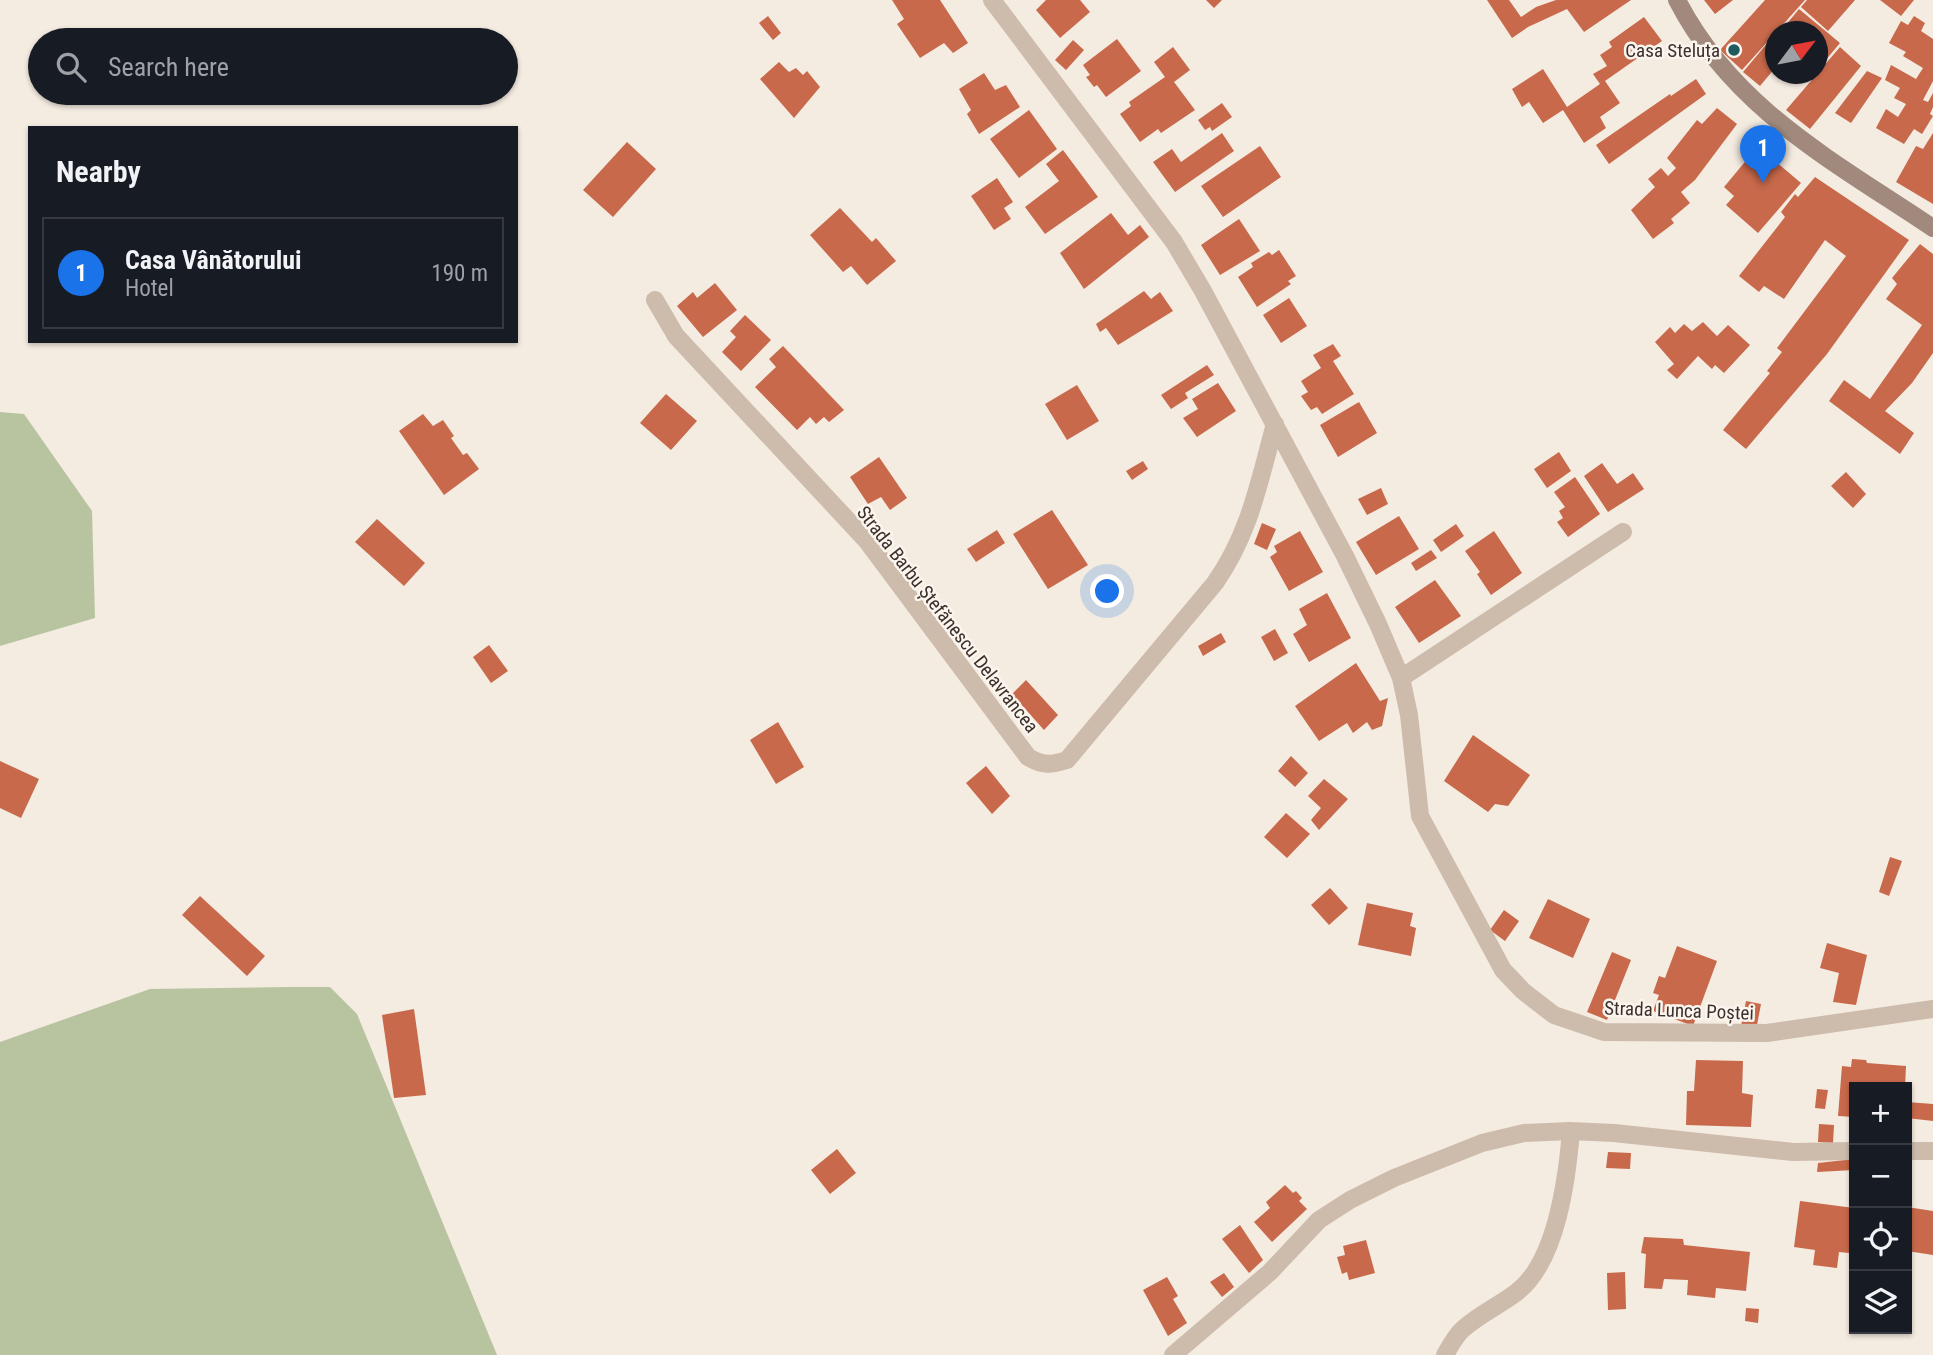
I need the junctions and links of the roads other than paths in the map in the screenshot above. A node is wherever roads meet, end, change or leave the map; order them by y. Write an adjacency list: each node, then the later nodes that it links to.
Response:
1 (992, 0): 5 (street)
2 (1677, 0): 3 (main road)
3 (1933, 229)
4 (655, 300): 5 (street, Strada Barbu Ștefănescu Delavrancea)
5 (1275, 424): 7 (street)
6 (1623, 532): 7 (street)
7 (1401, 678): 8 (street, Strada Lunca Poștei)
8 (1933, 1009)
9 (1571, 1131): 12 (street); 13 (street); 14 (street)
10 (1912, 1151): 11 (street)
11 (1933, 1151)
12 (1849, 1152)
13 (1173, 1355)
14 (1445, 1355)

